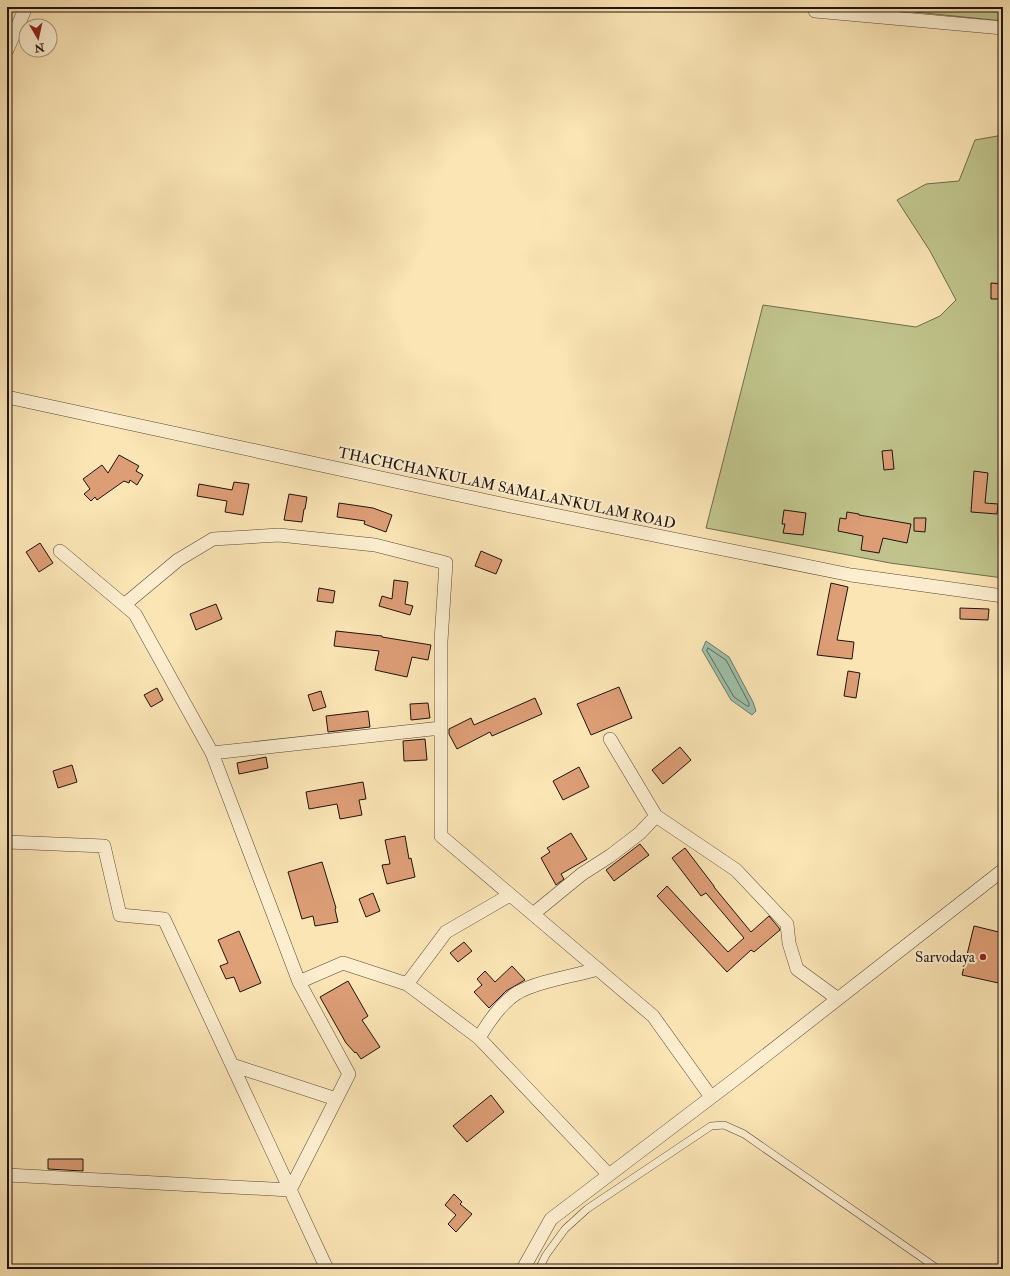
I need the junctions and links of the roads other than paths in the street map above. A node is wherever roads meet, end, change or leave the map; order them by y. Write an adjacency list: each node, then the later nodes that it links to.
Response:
1 (26, 7): 4 (street)
2 (815, 11): 3 (street)
3 (1003, 28)
4 (7, 50)
5 (7, 396): 7 (street, THACHCHANKULAM SAMALANKULAM ROAD)
6 (60, 551): 8 (street)
7 (1003, 596)
8 (124, 605): 9 (street); 11 (street)
9 (441, 728): 11 (street); 15 (street)
10 (610, 739): 12 (street)
11 (212, 753): 18 (street)
12 (656, 816): 16 (street); 20 (street)
13 (7, 842): 22 (street)
14 (1003, 870): 20 (street)
15 (510, 895): 16 (street); 19 (street)
16 (533, 914): 17 (street)
17 (598, 969): 21 (street); 23 (street)
18 (298, 982): 19 (street); 24 (street)
19 (407, 984): 21 (street)
20 (838, 999): 23 (street)
21 (479, 1038): 26 (street)
22 (232, 1065): 24 (street); 27 (street)
23 (711, 1097): 26 (street)
24 (336, 1099): 27 (street)
25 (7, 1175): 27 (street)
26 (609, 1175): 29 (street)
27 (290, 1190): 28 (street)
28 (327, 1269)
29 (523, 1269)
30 (539, 1269): 31 (lane)
31 (938, 1269)

